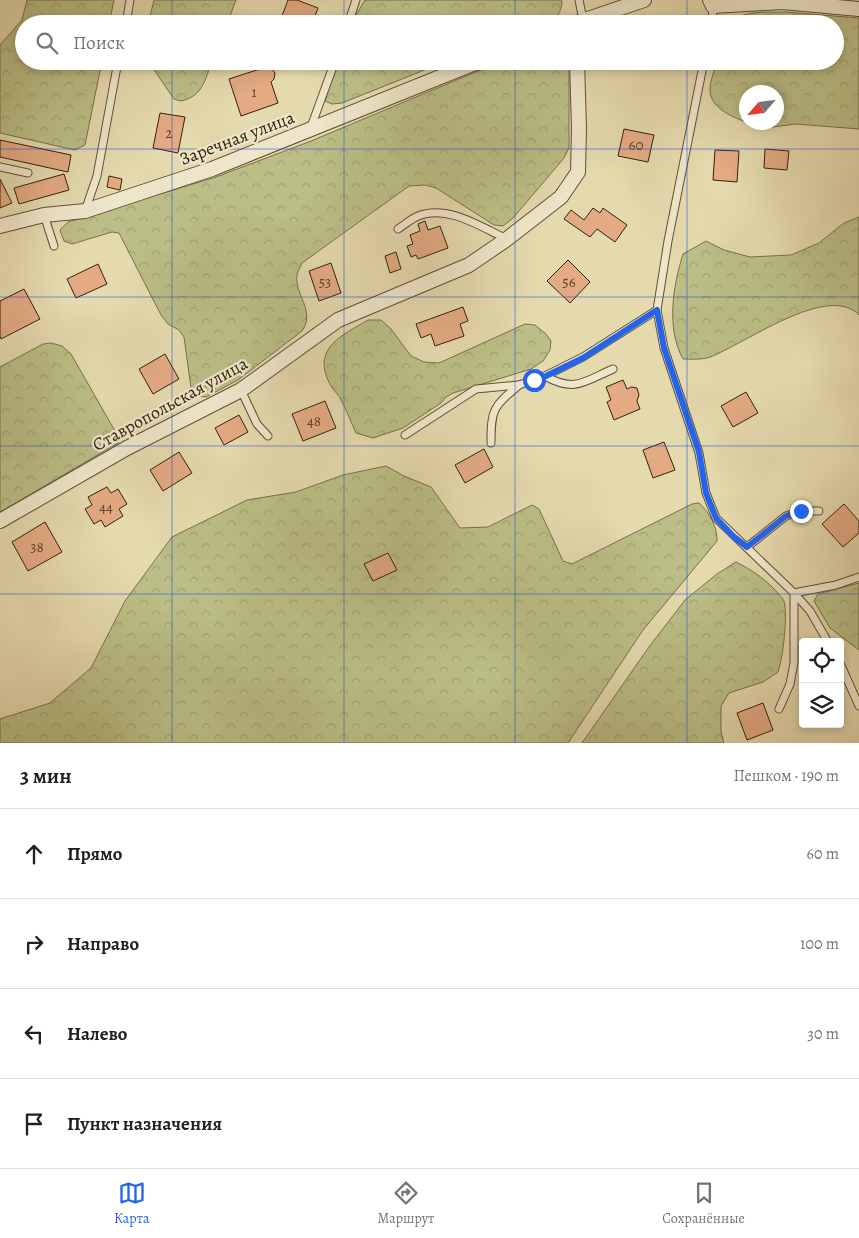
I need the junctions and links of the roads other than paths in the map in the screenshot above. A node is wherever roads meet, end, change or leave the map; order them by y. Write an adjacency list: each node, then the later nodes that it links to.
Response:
1 (130, 0): 7 (lane)
2 (356, 0): 8 (lane)
3 (578, 0): 9 (lane)
4 (644, 0): 10 (street)
5 (712, 3): 6 (street)
6 (859, 9)
7 (128, 15)
8 (351, 15)
9 (578, 15)
10 (599, 15)
11 (116, 70): 19 (lane)
12 (332, 70): 16 (lane)
13 (458, 70): 16 (street, Заречная улица)
14 (577, 70): 23 (street, Ставропольская улица)
15 (702, 70): 25 (lane)
16 (310, 130): 19 (street, Заречная улица)
17 (0, 167): 18 (lane)
18 (28, 174)
19 (85, 211): 20 (street, Заречная улица)
20 (44, 215): 21 (street, Заречная улица); 24 (lane)
21 (0, 226)
22 (398, 229): 23 (lane)
23 (507, 239): 29 (street, Ставропольская улица)
24 (54, 246)
25 (657, 310): 27 (lane); 35 (lane)
26 (614, 369): 27 (lane)
27 (546, 376): 28 (lane)
28 (519, 385): 30 (lane); 32 (lane)
29 (241, 390): 31 (lane); 34 (street, Ставропольская улица)
30 (405, 435)
31 (268, 436)
32 (491, 443)
33 (819, 511): 35 (lane)
34 (0, 521)
35 (747, 547): 37 (lane)
36 (859, 577): 37 (lane)
37 (794, 593): 38 (lane); 41 (lane)
38 (826, 638)
39 (844, 672): 40 (lane)
40 (859, 706)
41 (779, 709)

